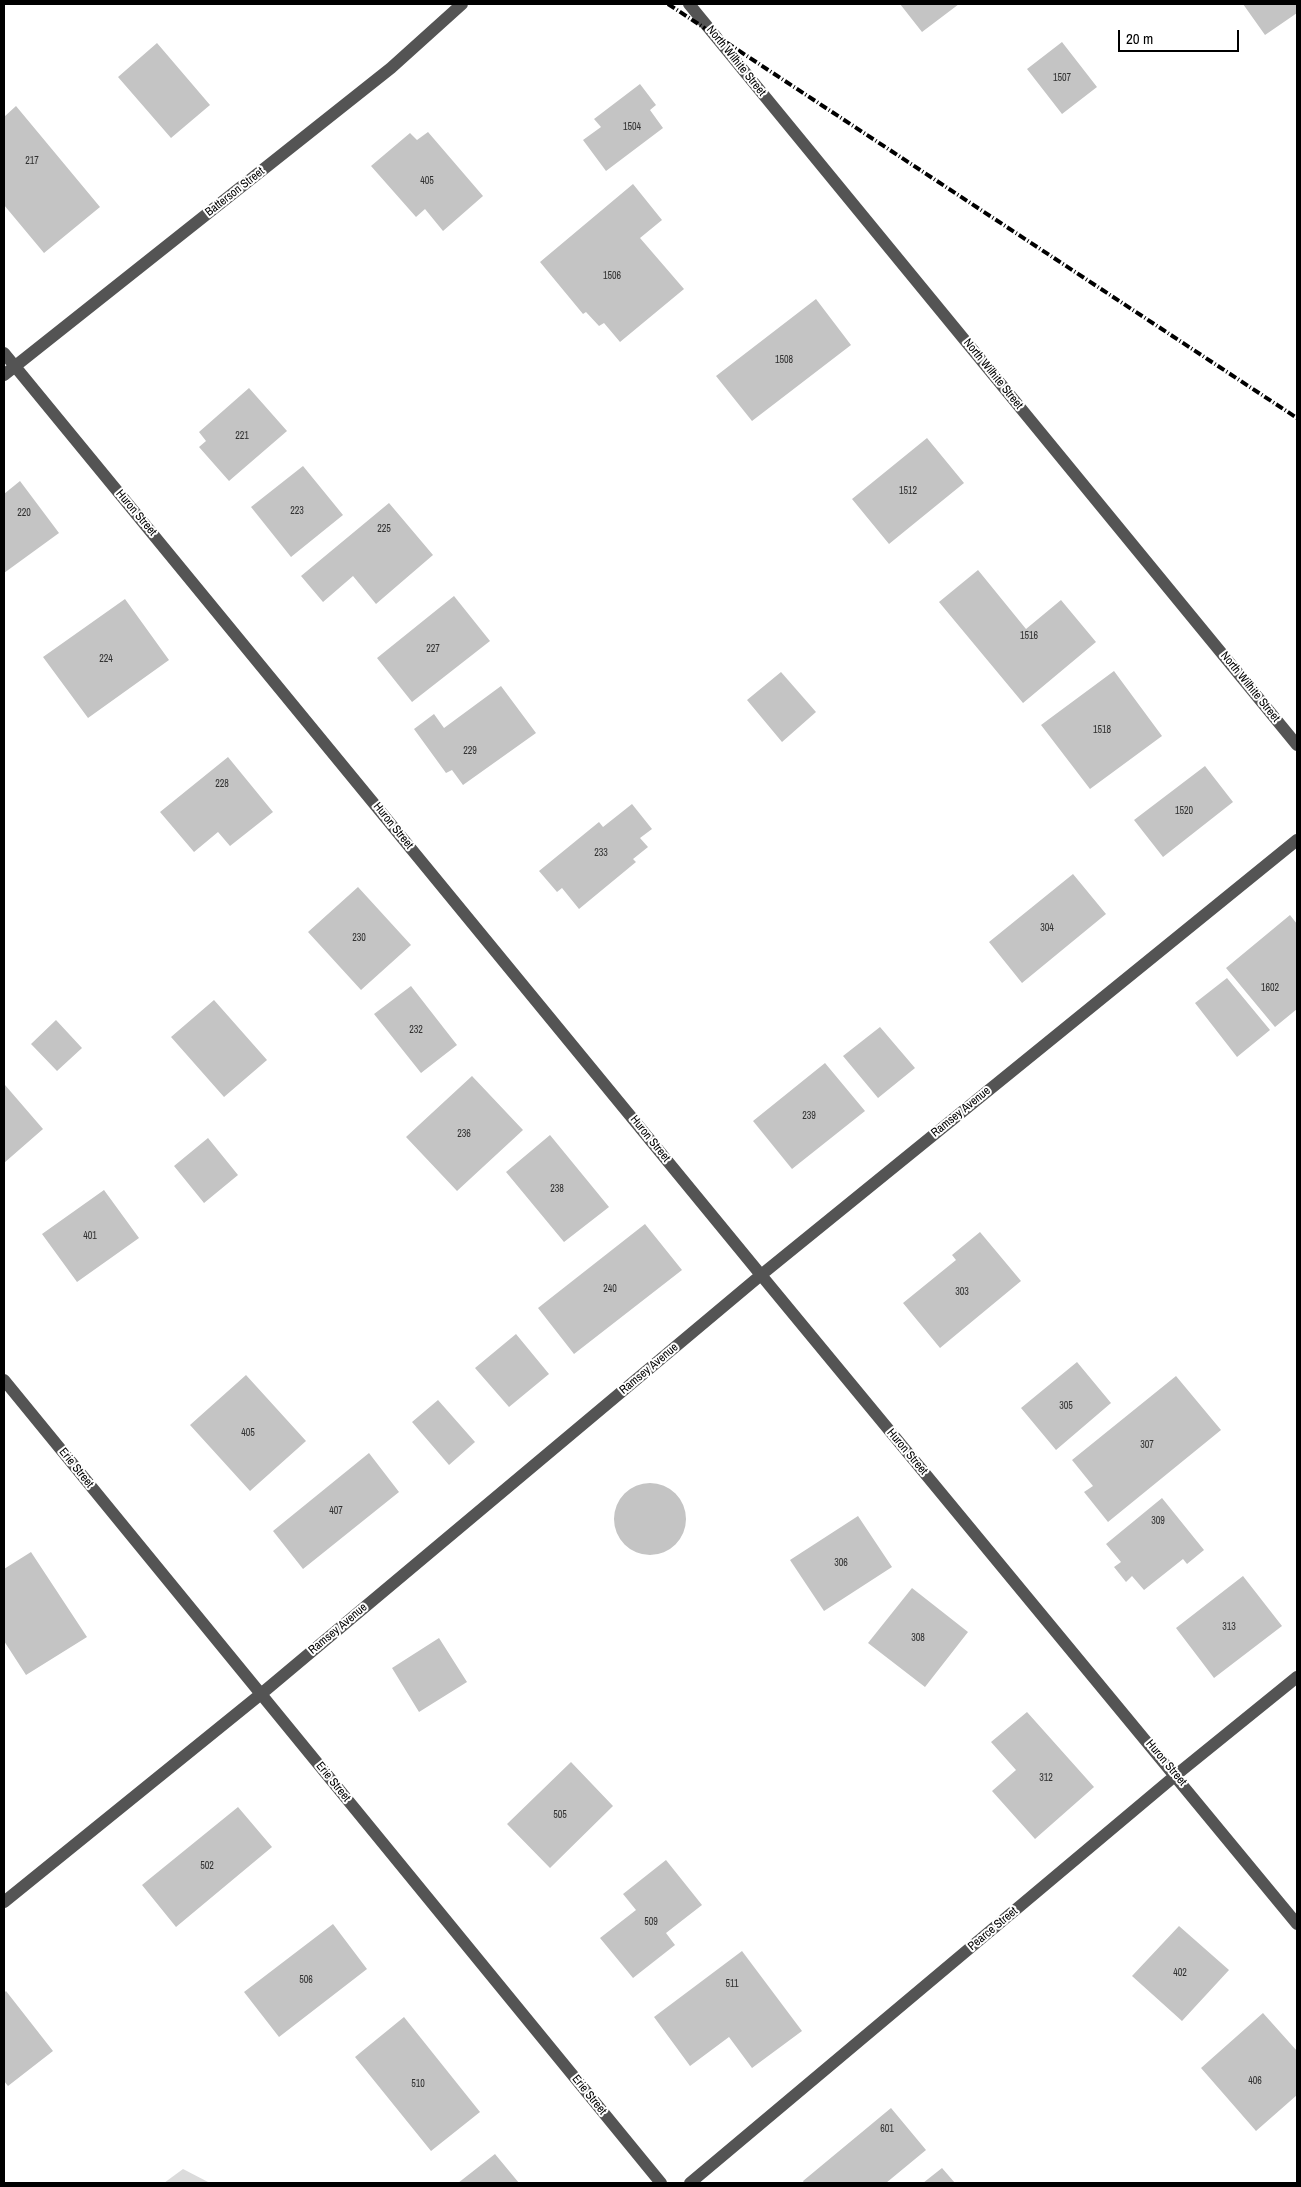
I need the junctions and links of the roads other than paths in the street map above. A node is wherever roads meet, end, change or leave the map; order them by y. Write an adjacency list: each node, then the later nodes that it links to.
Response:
1 (462, 4): 4 (street, Batterson Street)
2 (689, 4): 6 (street, North Wilhite Street)
3 (4, 353): 4 (street, Huron Street)
4 (15, 367): 5 (street, Batterson Street); 8 (street, Huron Street)
5 (4, 376)
6 (1297, 745)
7 (1297, 840): 8 (street, Ramsey Avenue)
8 (760, 1275): 11 (street, Ramsey Avenue); 12 (street, Huron Street)
9 (4, 1380): 11 (street, Erie Street)
10 (1297, 1677): 12 (street, Pearce Street)
11 (261, 1694): 13 (street, Ramsey Avenue); 15 (street, Erie Street)
12 (1176, 1776): 14 (street, Huron Street); 16 (street, Pearce Street)
13 (4, 1902)
14 (1297, 1924)
15 (661, 2183)
16 (690, 2183)

